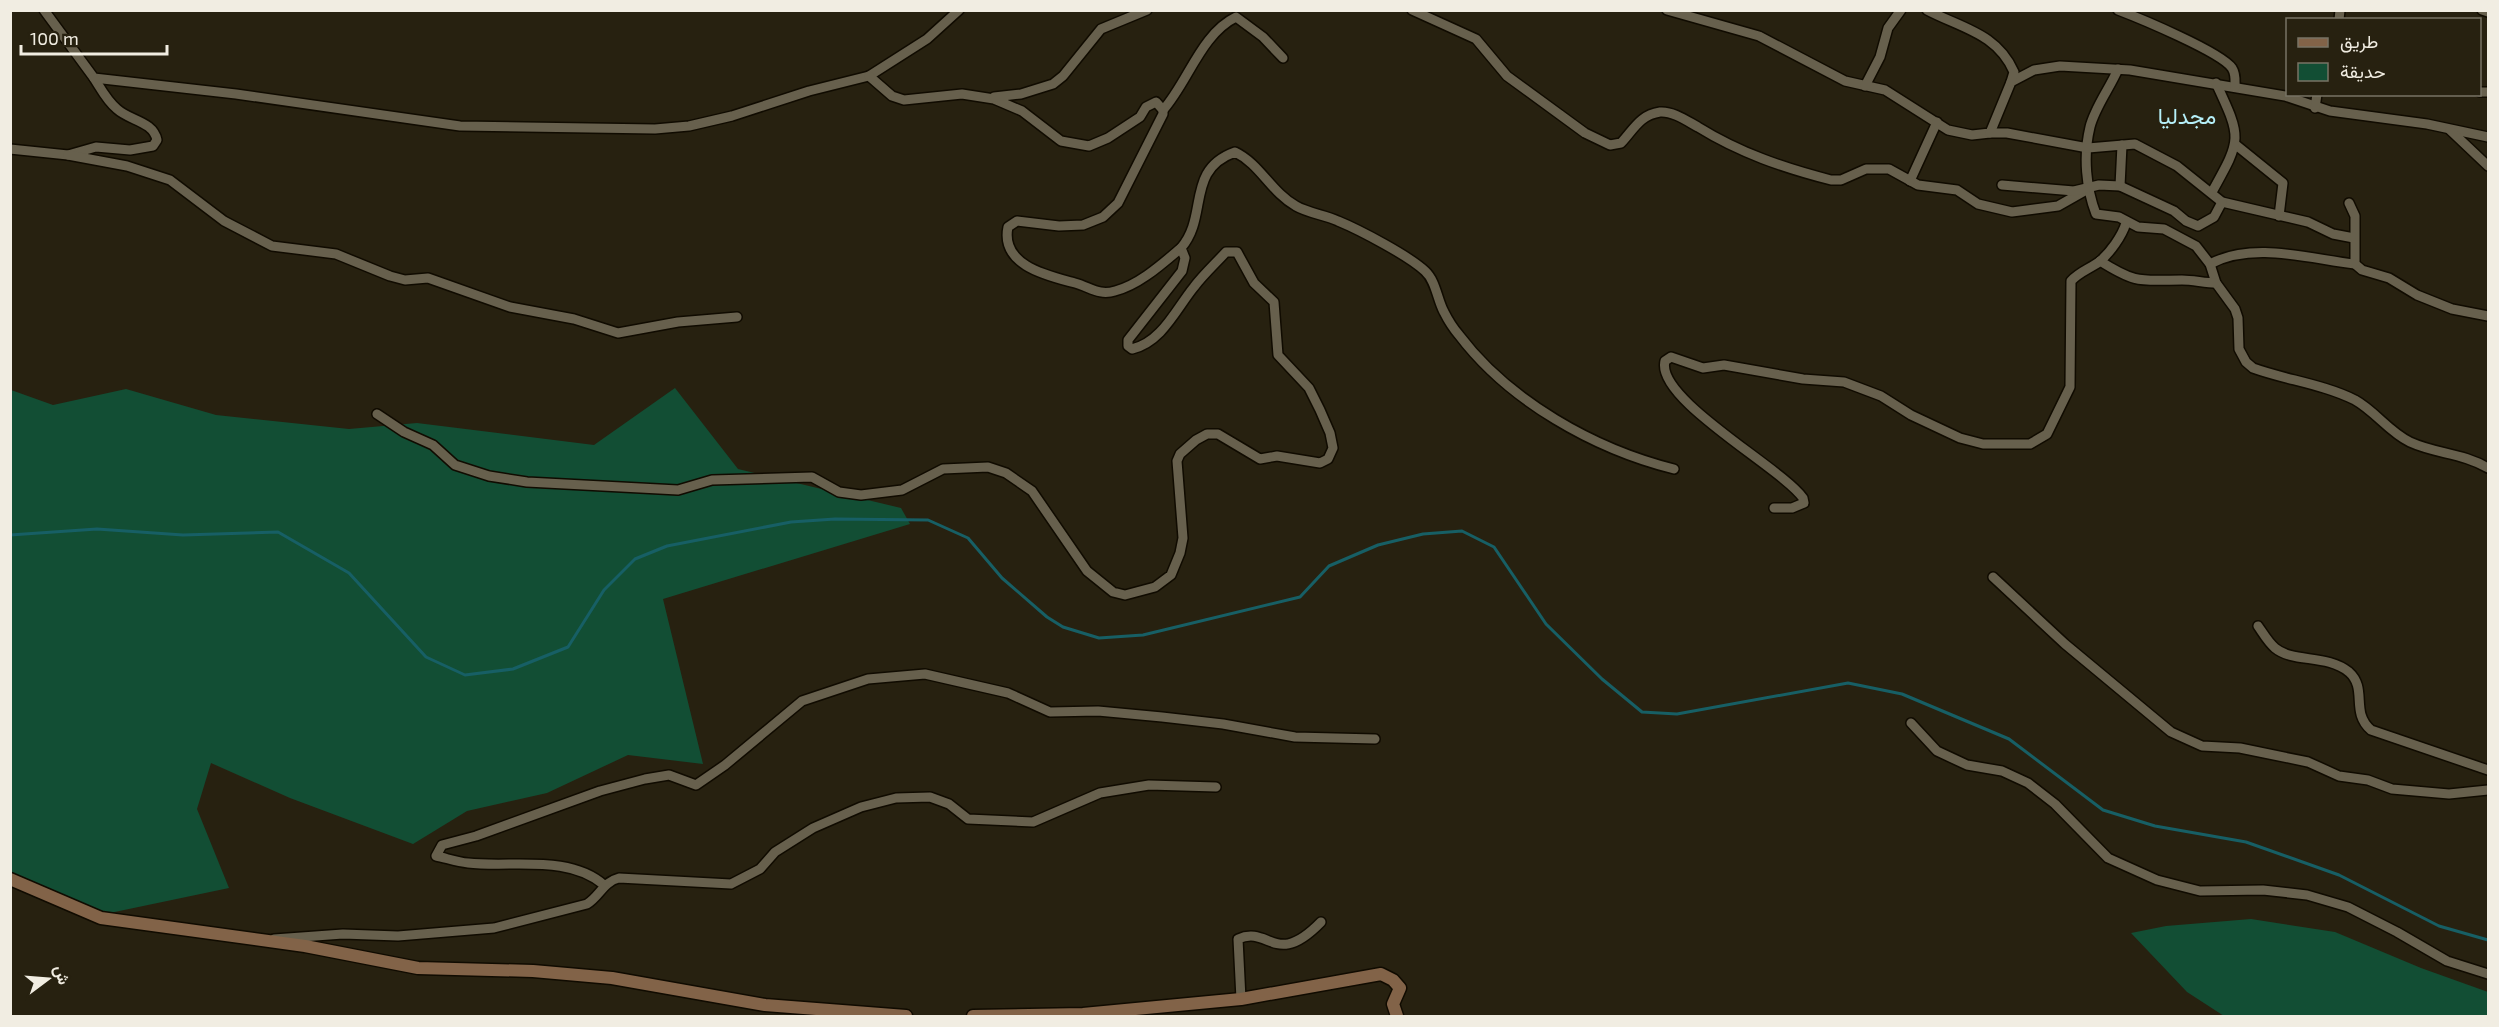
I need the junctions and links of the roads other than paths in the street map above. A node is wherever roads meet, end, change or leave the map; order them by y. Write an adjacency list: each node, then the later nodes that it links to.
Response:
1 (44, 10): 14 (street)
2 (959, 10): 13 (street)
3 (1147, 10): 20 (street)
4 (1412, 10): 33 (street)
5 (1667, 10): 17 (street)
6 (1900, 10): 17 (street)
7 (1927, 10): 15 (street)
8 (2118, 10): 18 (street)
9 (2482, 10): 10 (street)
10 (2488, 12)
11 (1283, 58): 22 (street)
12 (2118, 69): 15 (street); 16 (street); 29 (street)
13 (869, 76): 14 (street); 20 (street)
14 (94, 78): 31 (street)
15 (2011, 82): 25 (street)
16 (2216, 83): 18 (street); 28 (street)
17 (1865, 86): 23 (street)
18 (2235, 87): 21 (street)
19 (2317, 96): 21 (street)
20 (983, 97): 22 (street)
21 (2315, 108): 24 (street)
22 (1163, 110): 43 (street)
23 (1937, 122): 25 (street); 33 (street)
24 (2450, 130): 26 (street); 32 (street)
25 (1990, 133): 29 (street)
26 (2488, 137)
27 (2122, 145): 29 (street); 35 (street); 37 (street)
28 (2236, 145): 37 (street); 40 (street)
29 (2088, 148): 36 (street)
30 (10, 149): 31 (street)
31 (68, 155): 49 (street)
32 (2488, 165)
33 (1910, 180): 36 (street)
34 (2002, 186): 36 (street)
35 (2120, 186): 36 (street); 38 (street)
36 (2088, 189): 41 (street)
37 (2212, 192): 38 (street)
38 (2222, 202): 40 (street)
39 (2349, 203): 42 (street)
40 (2279, 216): 42 (street)
41 (2126, 223): 44 (street); 45 (street)
42 (2354, 238): 46 (street)
43 (1181, 248): 50 (street); 52 (street)
44 (2100, 261): 47 (street); 53 (street)
45 (2210, 264): 46 (street); 47 (street)
46 (2355, 264): 48 (street)
47 (2216, 284): 51 (street)
48 (2488, 316)
49 (737, 317)
50 (377, 414)
51 (2488, 468)
52 (1674, 469)
53 (1774, 508)
54 (1993, 577): 60 (street)
55 (2258, 626): 58 (street)
56 (1911, 723): 65 (street)
57 (1375, 739): 62 (street)
58 (2488, 770)
59 (1216, 787): 62 (street)
60 (2488, 790)
61 (10, 879): 64 (street)
62 (604, 885): 64 (street)
63 (1321, 922): 66 (street)
64 (266, 940): 68 (street)
65 (2488, 974)
66 (1241, 999): 67 (street); 70 (street)
67 (1032, 1016): 69 (street)
68 (906, 1017)
69 (973, 1017)
70 (1397, 1017)

